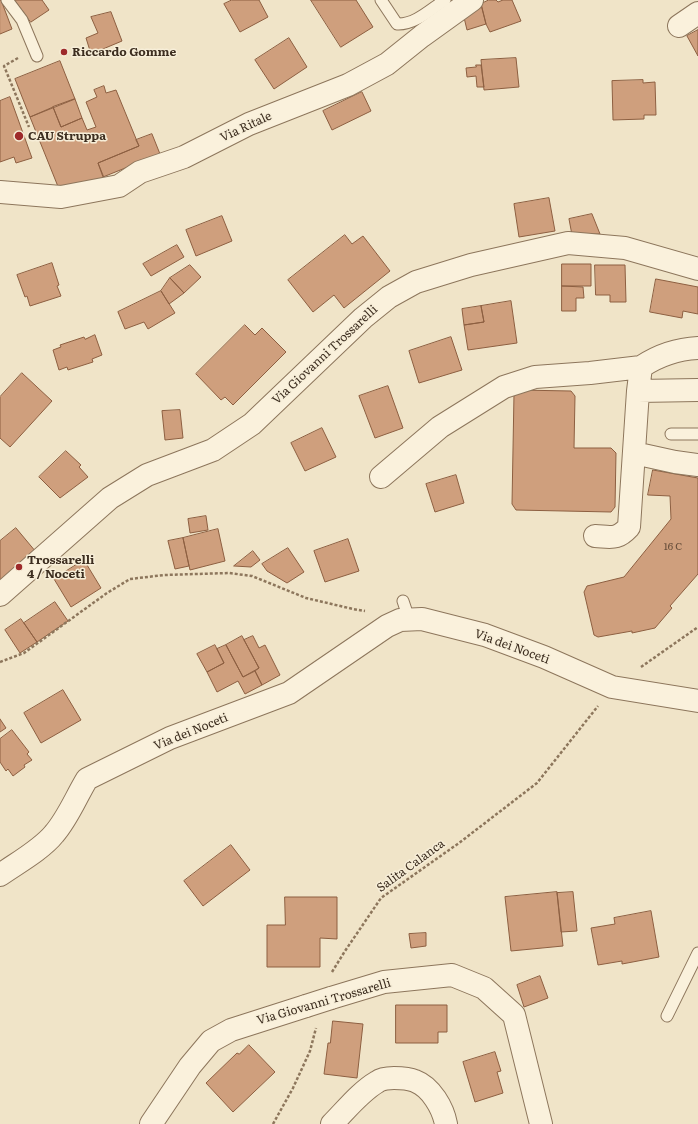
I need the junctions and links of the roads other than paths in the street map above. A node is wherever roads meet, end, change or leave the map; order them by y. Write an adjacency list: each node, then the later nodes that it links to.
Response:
1 (7, 0): 7 (lane)
2 (381, 0): 3 (lane)
3 (445, 0)
4 (472, 0): 8 (street, Via Ritale)
5 (698, 13): 6 (street)
6 (679, 26)
7 (35, 52)
8 (0, 192)
9 (698, 269): 20 (street, Via Giovanni Trossarelli)
10 (698, 348): 11 (street)
11 (641, 367): 13 (street); 18 (street)
12 (698, 390): 13 (street)
13 (638, 391): 16 (street)
14 (671, 434): 15 (lane)
15 (698, 434)
16 (634, 453): 17 (street); 19 (street)
17 (698, 465)
18 (381, 476)
19 (595, 536)
20 (0, 595)
21 (698, 701): 23 (street, Via dei Noceti)
22 (134, 743): 23 (lane)
23 (119, 764): 24 (street, Via dei Noceti)
24 (0, 875)
25 (698, 953): 26 (lane)
26 (668, 1016)
27 (151, 1124): 30 (street, Via Giovanni Trossarelli, bridge)
28 (332, 1124): 29 (street)
29 (446, 1124)
30 (541, 1124)

